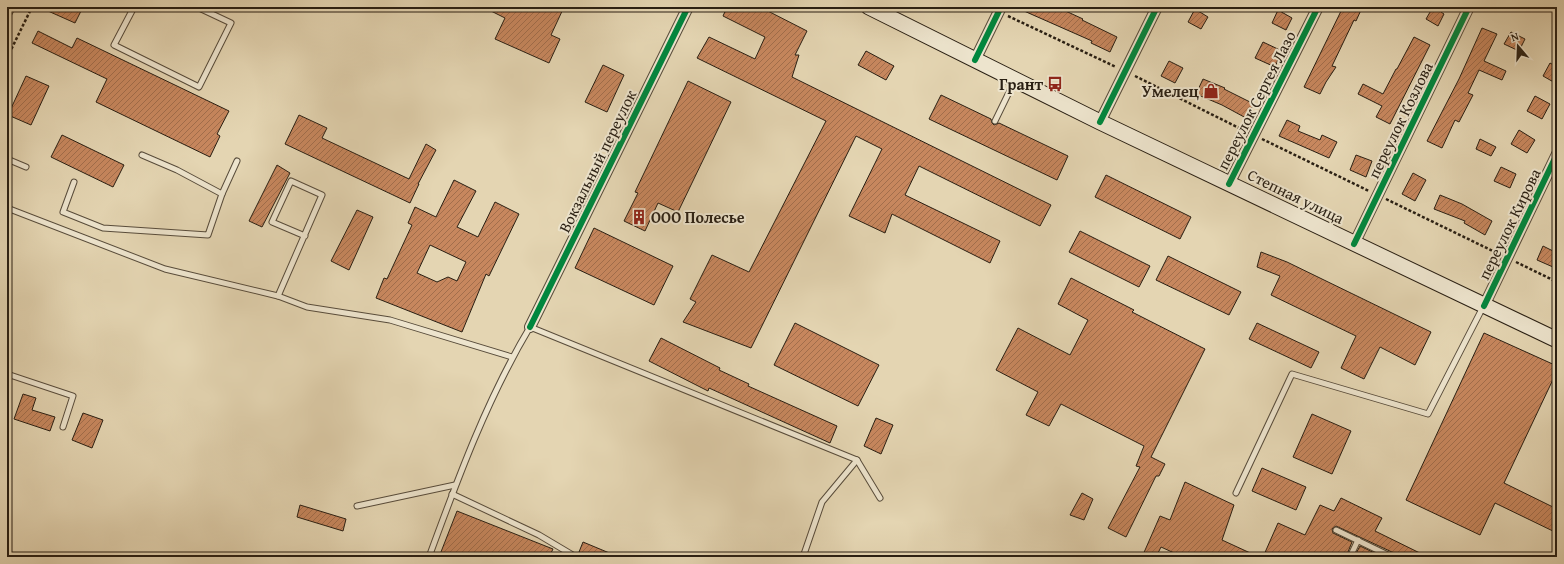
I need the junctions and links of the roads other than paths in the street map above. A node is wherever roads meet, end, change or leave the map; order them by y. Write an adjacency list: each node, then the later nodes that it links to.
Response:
1 (10, 7): 10 (street)
2 (134, 7): 3 (lane)
3 (197, 7)
4 (688, 7): 28 (street, Вокзальный переулок)
5 (869, 7): 11 (main road, Степная улица)
6 (1157, 7): 14 (street)
7 (1318, 7): 21 (street, переулок Сергея Лазо)
8 (1469, 7): 25 (street, переулок Козлова)
9 (1000, 9): 11 (street)
10 (7, 12)
11 (975, 60): 12 (main road, Степная улица)
12 (1015, 80): 13 (lane); 14 (main road, Степная улица)
13 (995, 121)
14 (1100, 122): 21 (main road, Степная улица)
15 (1557, 154): 27 (street, переулок Кирова)
16 (142, 155): 22 (lane)
17 (7, 159): 19 (lane)
18 (237, 162): 22 (lane)
19 (26, 167)
20 (74, 182): 22 (lane)
21 (1229, 184): 25 (main road, Степная улица)
22 (222, 194)
23 (7, 208): 26 (lane)
24 (304, 236): 24 (lane); 26 (lane)
25 (1354, 244): 27 (main road, Степная улица)
26 (278, 296): 30 (lane)
27 (1484, 306): 29 (main road, Степная улица); 35 (lane)
28 (530, 327): 30 (lane); 33 (lane)
29 (1557, 340)
30 (512, 357): 34 (lane)
31 (7, 374): 32 (lane)
32 (63, 427)
33 (857, 460): 37 (lane); 43 (lane)
34 (455, 485): 36 (lane); 38 (lane)
35 (1236, 493)
36 (452, 494): 41 (lane); 42 (lane)
37 (880, 498)
38 (357, 506)
39 (1336, 530): 40 (lane)
40 (1358, 540): 44 (lane); 45 (lane)
41 (429, 557)
42 (576, 557)
43 (803, 557)
44 (1350, 557)
45 (1392, 557)

